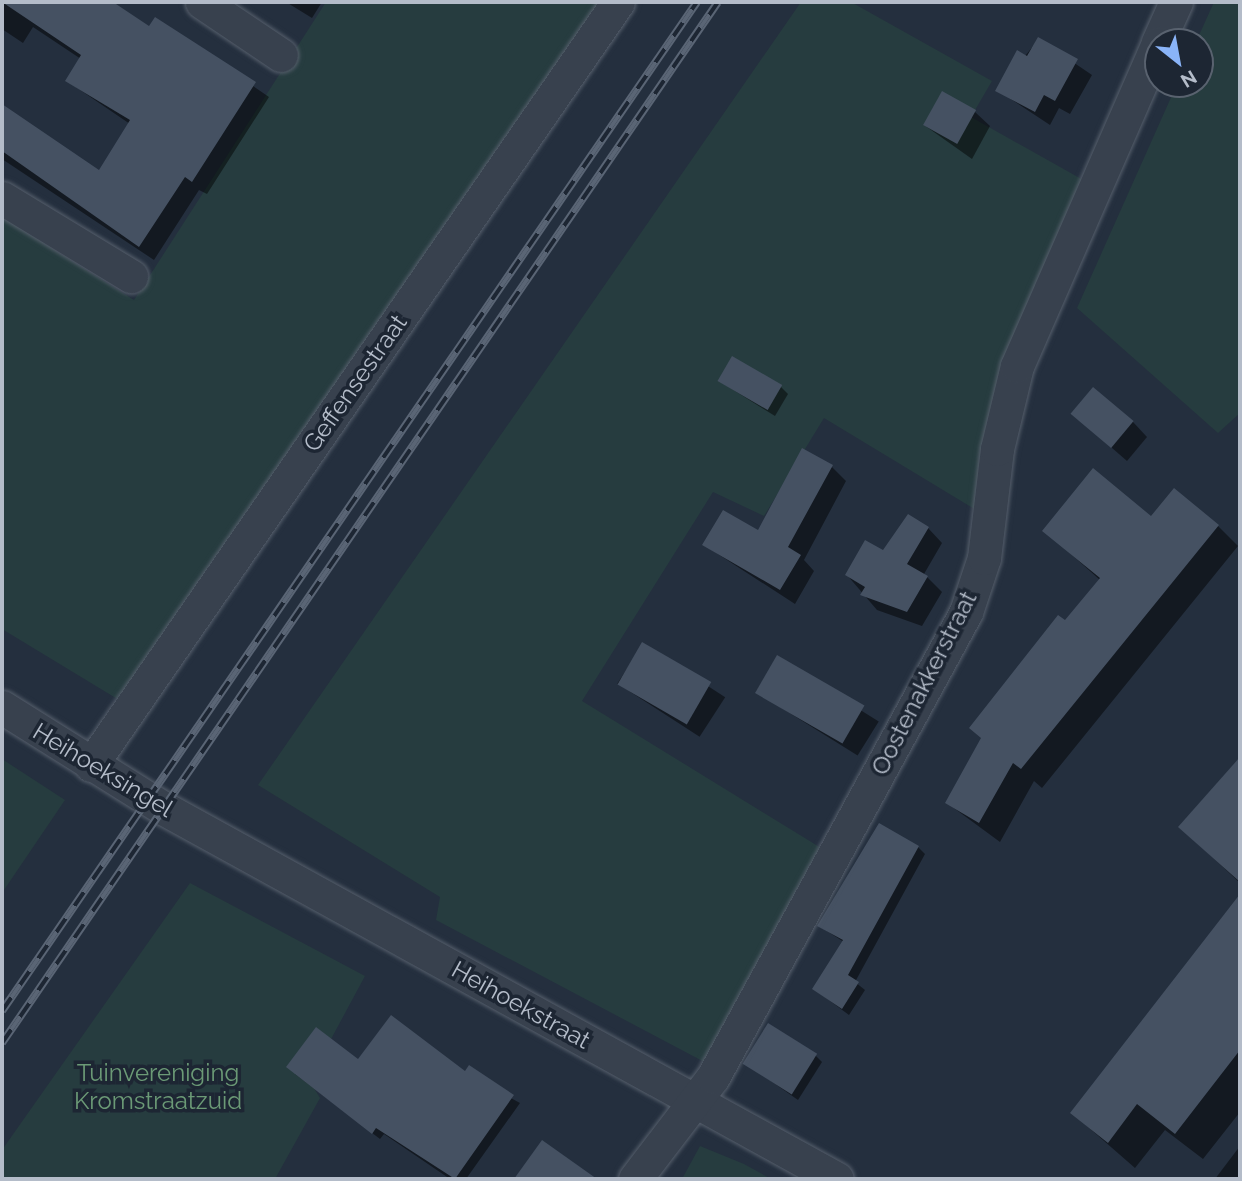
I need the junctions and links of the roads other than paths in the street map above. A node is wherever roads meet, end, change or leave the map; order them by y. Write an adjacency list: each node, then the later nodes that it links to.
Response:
1 (202, 2): 5 (street)
2 (618, 2): 10 (street, Geffensestraat)
3 (1176, 2): 4 (street, Oostenakkerstraat)
4 (1164, 28)
5 (281, 55)
6 (1144, 74): 12 (street, Oostenakkerstraat)
7 (2, 198): 8 (street)
8 (131, 276)
9 (2, 707): 10 (street, Heihoeksingel)
10 (91, 765): 11 (street, Heihoeksingel)
11 (206, 832): 12 (street, Heihoekstraat)
12 (694, 1101): 13 (street, Oostenakkerstraat); 14 (street, Heihoekstraat)
13 (635, 1179)
14 (836, 1179)

